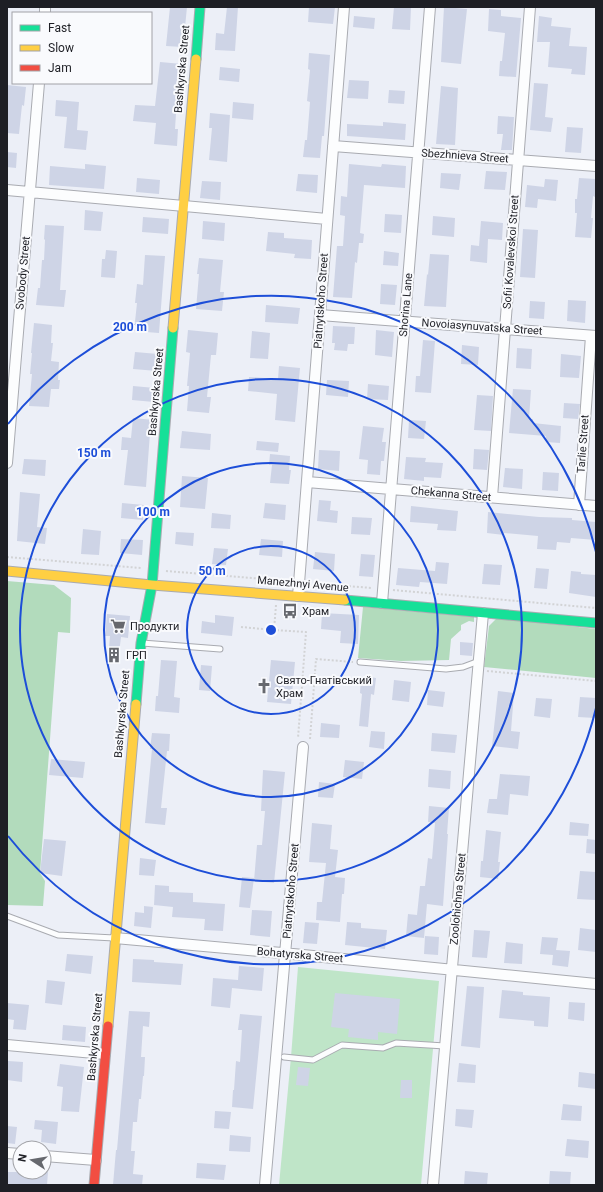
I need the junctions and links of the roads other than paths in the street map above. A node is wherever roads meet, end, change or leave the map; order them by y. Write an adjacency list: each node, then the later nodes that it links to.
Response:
1 (200, 7): 12 (street, Bashkyrska Street)
2 (344, 7): 6 (street, Piatnytskoho Street)
3 (430, 7): 7 (street, Shorina Lane)
4 (530, 7): 8 (street, Sofii Kovalevskoi Street)
5 (39, 84): 11 (street, Svobody Street)
6 (333, 146): 7 (street, Sbezhnieva Street); 13 (street, Piatnytskoho Street)
7 (418, 153): 8 (street, Sbezhnieva Street); 15 (street, Shorina Lane)
8 (518, 160): 9 (street, Sbezhnieva Street); 16 (street, Sofii Kovalevskoi Street)
9 (596, 166)
10 (7, 190): 11 (street)
11 (30, 192): 12 (street); 18 (street, Svobody Street)
12 (183, 206): 13 (street); 25 (street, Bashkyrska Street)
13 (327, 219): 14 (street, Piatnytskoho Street)
14 (320, 315): 15 (street, Novoiasynuvatska Street); 19 (street, Piatnytskoho Street)
15 (405, 321): 16 (street, Novoiasynuvatska Street); 20 (street, Shorina Lane)
16 (505, 329): 17 (street, Novoiasynuvatska Street); 21 (street, Sofii Kovalevskoi Street)
17 (594, 336): 22 (street, Tarlie Street)
18 (7, 463)
19 (307, 482): 20 (street, Chekanna Street); 26 (street, Piatnytskoho Street)
20 (391, 489): 21 (street, Chekanna Street); 27 (street, Shorina Lane)
21 (492, 498): 22 (street, Chekanna Street)
22 (578, 505): 23 (street, Chekanna Street)
23 (596, 506)
24 (7, 571): 25 (street, Manezhnyi Avenue)
25 (152, 585): 26 (street, Manezhnyi Avenue); 30 (street, Bashkyrska Street)
26 (298, 596): 27 (street, Manezhnyi Avenue)
27 (382, 603): 28 (street, Manezhnyi Avenue)
28 (483, 614): 29 (street, Manezhnyi Avenue); 33 (street, Zoolohichna Street)
29 (596, 623)
30 (141, 643): 31 (lane); 36 (street, Bashkyrska Street)
31 (220, 649)
32 (360, 662): 33 (lane)
33 (479, 666): 38 (street, Zoolohichna Street)
34 (303, 747): 37 (street, Piatnytskoho Street)
35 (7, 916): 36 (lane, Bohatyrska Street)
36 (115, 938): 37 (street, Bohatyrska Street); 42 (street, Bashkyrska Street)
37 (285, 954): 38 (street, Bohatyrska Street); 47 (street, Piatnytskoho Street)
38 (452, 970): 39 (street, Bohatyrska Street); 41 (street, Zoolohichna Street)
39 (596, 984)
40 (7, 1045): 42 (street)
41 (445, 1046): 43 (lane); 48 (street, Zoolohichna Street)
42 (106, 1054): 45 (street, Bashkyrska Street)
43 (284, 1056)
44 (52, 1157): 45 (street)
45 (96, 1160): 46 (street, Bashkyrska Street)
46 (94, 1185)
47 (265, 1185)
48 (433, 1185)

